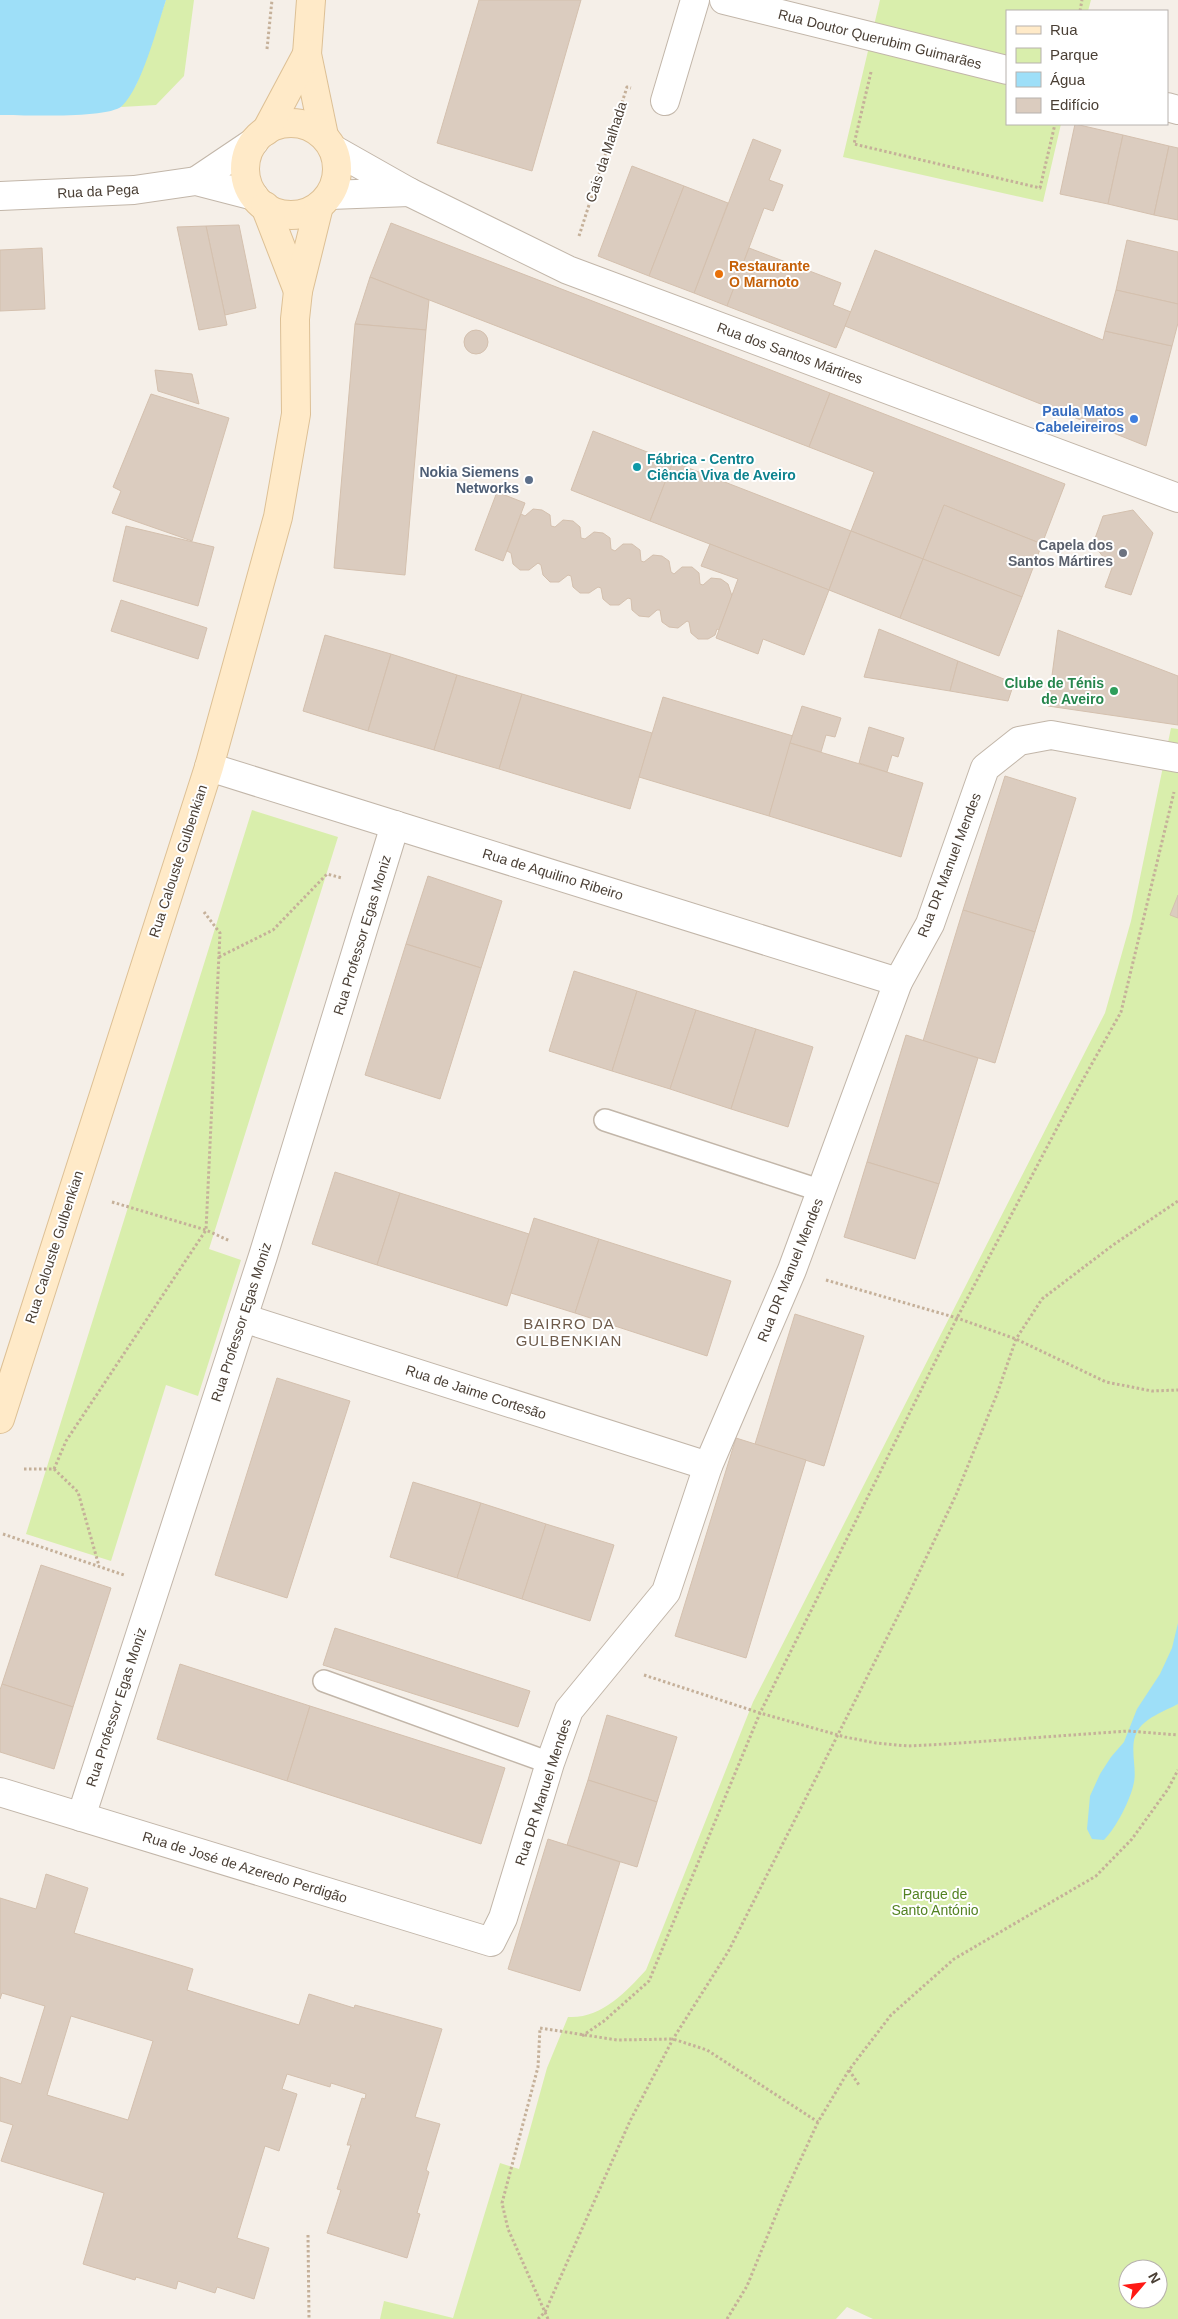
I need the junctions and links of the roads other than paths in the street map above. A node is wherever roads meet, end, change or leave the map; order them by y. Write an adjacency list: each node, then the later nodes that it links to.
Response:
1 (311, 0): 4 (main road)
2 (695, 0): 6 (street)
3 (724, 0): 5 (street, Rua Doutor Querubim Guimarães)
4 (307, 54): 7 (main road); 8 (main road)
5 (1006, 70)
6 (665, 101)
7 (260, 136): 8 (main road); 9 (street, Rua da Pega); 12 (main road)
8 (328, 143): 10 (street, Rua dos Santos Mártires); 13 (main road)
9 (196, 181): 11 (street, Rua da Pega); 12 (street, Rua da Pega)
10 (409, 192): 13 (street, Rua dos Santos Mártires); 15 (street, Rua dos Santos Mártires)
11 (0, 196)
12 (259, 201): 13 (main road); 14 (main road, Rua Calouste Gulbenkian)
13 (324, 201): 14 (main road, Rua Calouste Gulbenkian)
14 (298, 291): 17 (main road, Rua Calouste Gulbenkian)
15 (1178, 498)
16 (1178, 758): 19 (street, Rua DR Manuel Mendes)
17 (209, 767): 18 (street, Rua de Aquilino Ribeiro); 23 (main road, Rua Calouste Gulbenkian)
18 (395, 825): 19 (street, Rua de Aquilino Ribeiro); 22 (street, Rua Professor Egas Moniz)
19 (898, 982): 21 (street, Rua DR Manuel Mendes)
20 (605, 1120): 21 (lane)
21 (822, 1191): 24 (street, Rua DR Manuel Mendes)
22 (243, 1318): 24 (street, Rua de Jaime Cortesão); 28 (street, Rua Professor Egas Moniz)
23 (0, 1419)
24 (708, 1466): 26 (street, Rua DR Manuel Mendes)
25 (324, 1681): 26 (lane)
26 (550, 1763): 29 (street, Rua DR Manuel Mendes)
27 (0, 1792): 28 (street, Rua de José de Azeredo Perdigão)
28 (81, 1817): 29 (street, Rua de José de Azeredo Perdigão)
29 (491, 1942)

